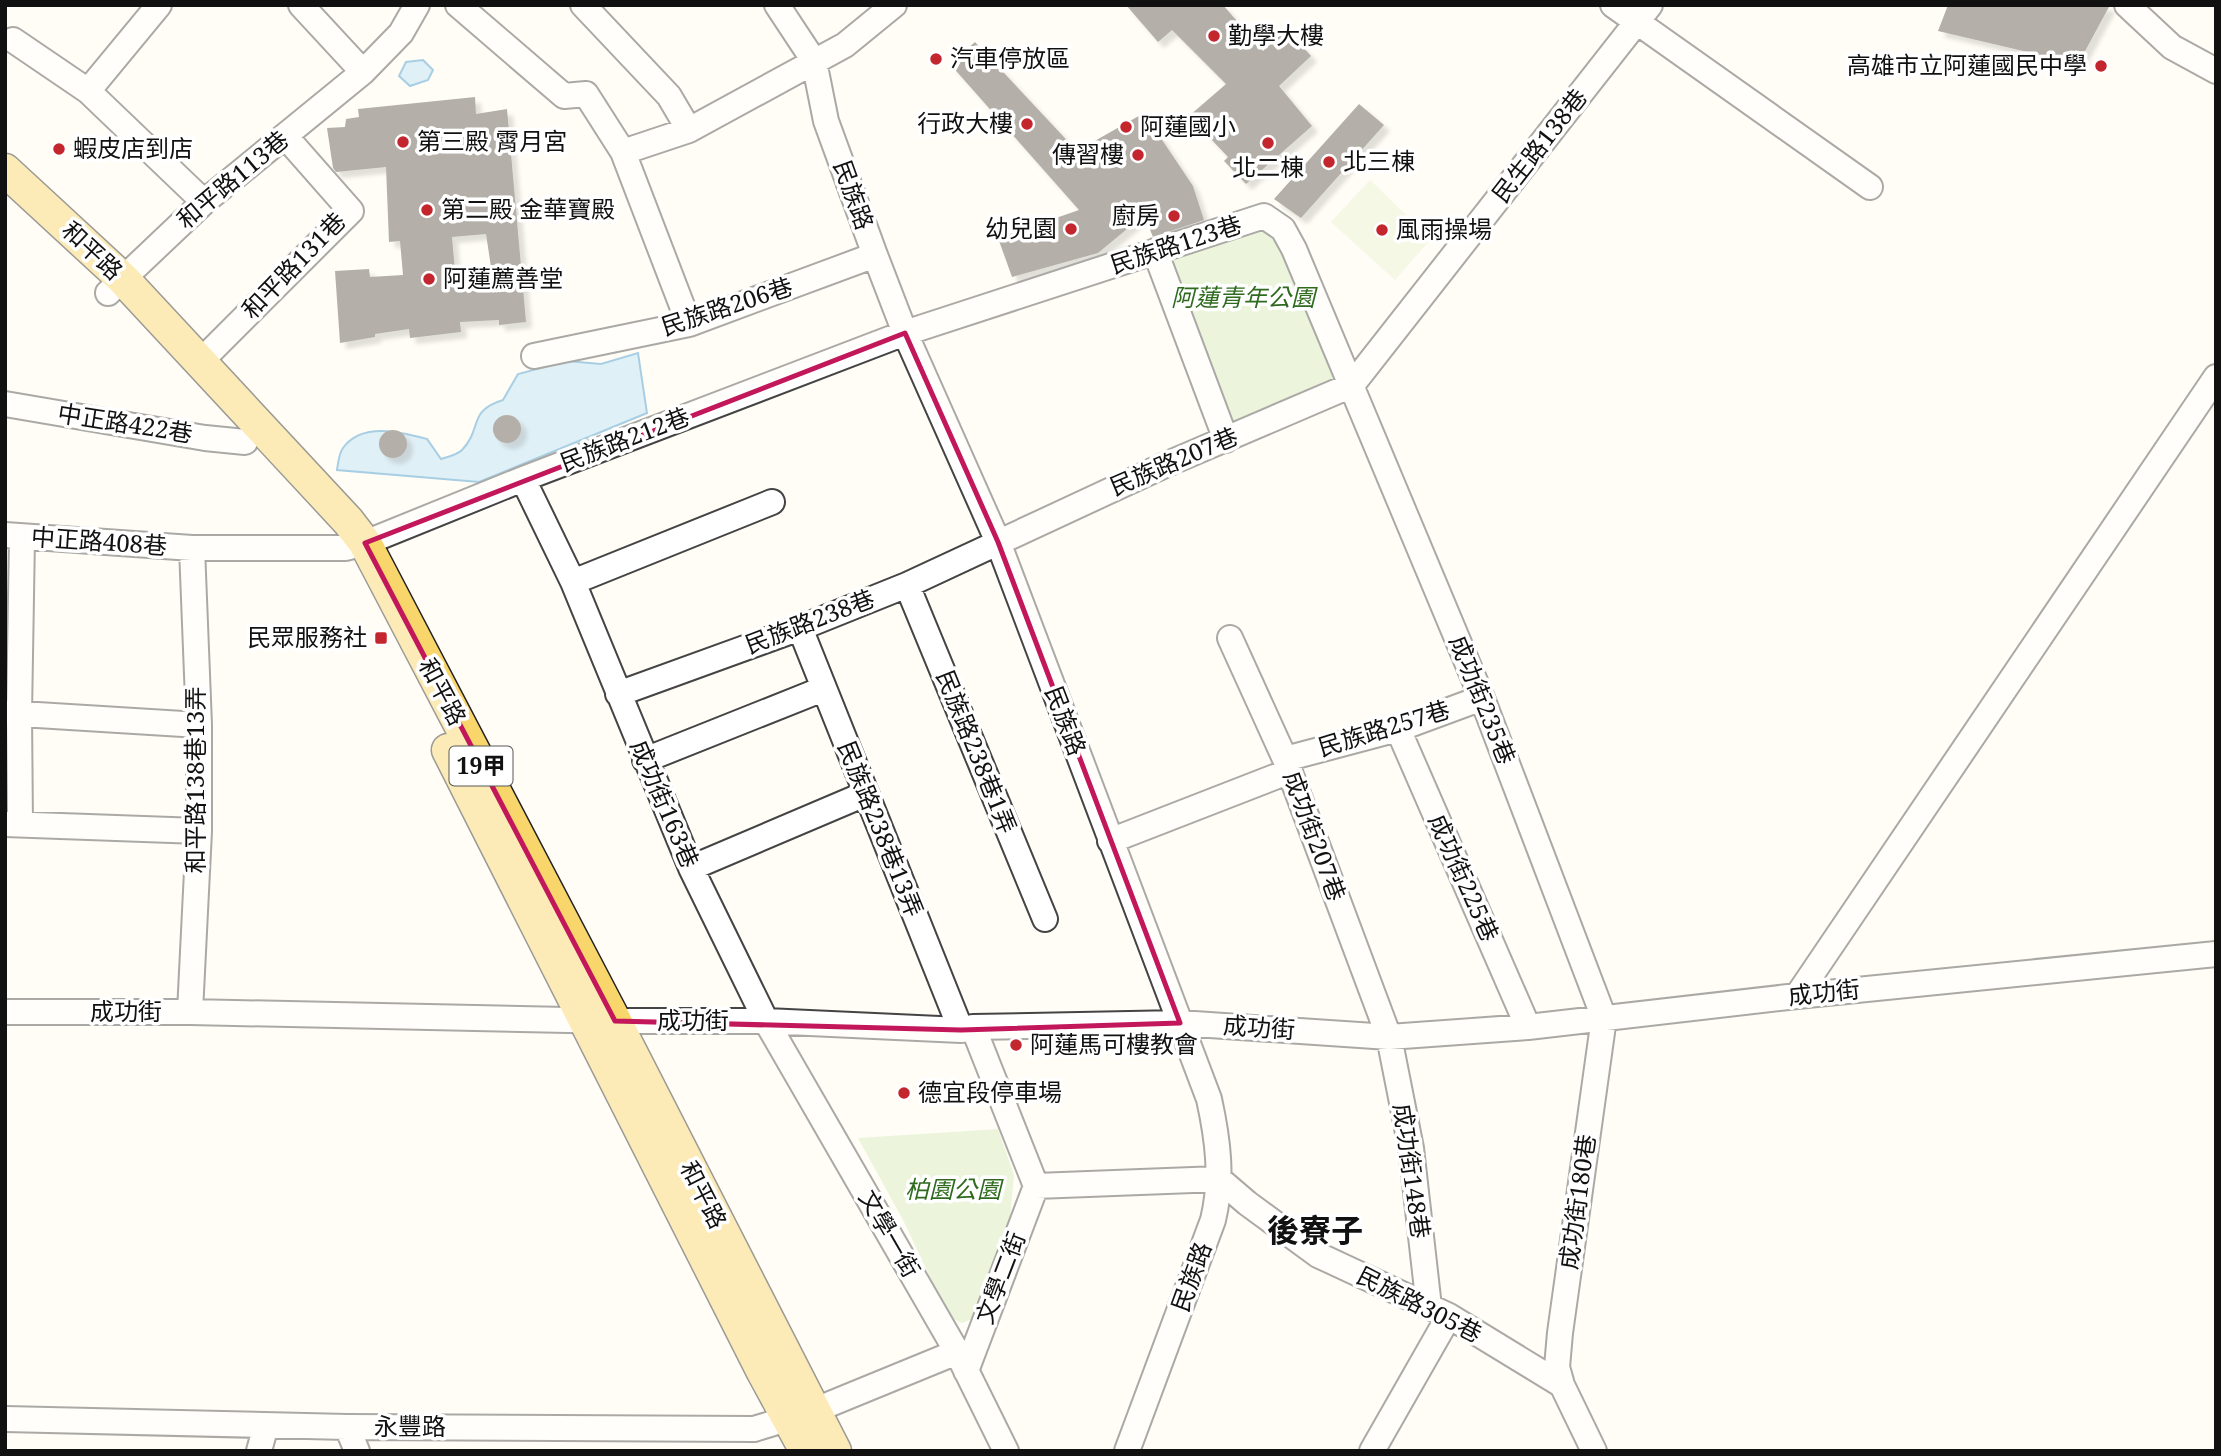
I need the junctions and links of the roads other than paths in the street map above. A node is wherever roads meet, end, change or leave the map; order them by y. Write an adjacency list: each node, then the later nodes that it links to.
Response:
1 (159, 5): 15 (street)
2 (301, 5): 14 (street)
3 (418, 5): 14 (street, 和平路113巷)
4 (458, 5): 18 (street)
5 (583, 5): 16 (street)
6 (778, 5): 12 (street, 民族路)
7 (894, 5): 12 (street)
8 (1613, 5): 10 (street)
9 (2127, 5): 13 (street)
10 (1643, 14): 20 (street); 31 (street, 民生路138巷)
11 (13, 40): 15 (street)
12 (814, 61): 16 (street); 24 (street, 民族路)
13 (2216, 71)
14 (363, 72): 17 (street, 和平路113巷)
15 (88, 91): 22 (street)
16 (689, 130): 18 (street)
17 (285, 136): 22 (street, 和平路113巷); 29 (street, 和平路131巷)
18 (623, 152): 26 (street)
19 (5, 170): 25 (main road, 和平路 / 19甲)
20 (1870, 187)
21 (5, 198): 25 (main road, 和平路 / 19甲)
22 (204, 202): 25 (street, 和平路113巷)
23 (1155, 251): 27 (street, 民族路123巷); 31 (street, 民族路123巷); 33 (street)
24 (875, 255): 26 (street, 民族路206巷); 27 (street, 民族路)
25 (115, 286): 29 (main road, 和平路 / 19甲); 34 (main road, 和平路 / 19甲)
26 (689, 324): 28 (street, 民族路206巷)
27 (905, 332): 35 (street, 民族路212巷); 38 (street, 民族路)
28 (534, 356)
29 (200, 362): 39 (main road, 和平路 / 19甲)
30 (2216, 377): 60 (street)
31 (1352, 385): 33 (street, 民族路207巷); 47 (street, 成功街235巷)
32 (5, 404): 34 (street, 中正路422巷)
33 (1226, 440): 38 (street, 民族路207巷)
34 (245, 442): 39 (main road, 和平路 / 19甲)
35 (523, 479): 39 (street, 民族路212巷); 41 (street, 成功街163巷)
36 (772, 502): 41 (street)
37 (13, 536): 40 (street, 中正路408巷); 48 (street)
38 (998, 542): 42 (street, 民族路238巷); 56 (street, 民族路)
39 (356, 546): 40 (street, 中正路408巷); 64 (main road, 和平路 / 19甲)
40 (192, 548): 49 (street, 和平路138巷13弄)
41 (573, 582): 46 (street, 成功街163巷)
42 (907, 585): 43 (street, 民族路238巷); 58 (street, 民族路238巷1弄)
43 (800, 628): 45 (street, 民族路238巷13弄); 46 (street, 民族路238巷)
44 (1230, 638): 52 (street, 成功街207巷)
45 (823, 689): 51 (street); 53 (street, 民族路238巷13弄)
46 (618, 694): 51 (street, 成功街163巷)
47 (1482, 698): 50 (street, 民族路257巷); 63 (street, 成功街235巷)
48 (12, 714): 49 (street); 54 (street)
49 (199, 725): 55 (street, 和平路138巷13弄)
50 (1398, 729): 52 (street, 民族路257巷); 67 (street, 成功街225巷)
51 (645, 760): 57 (street, 成功街163巷)
52 (1288, 765): 56 (street, 民族路257巷); 69 (street, 成功街207巷)
53 (866, 794): 57 (street); 68 (street, 民族路238巷13弄)
54 (13, 824): 55 (street)
55 (199, 831): 62 (street, 和平路138巷13弄)
56 (1110, 841): 66 (street, 民族路)
57 (691, 868): 65 (street, 成功街163巷)
58 (1045, 919)
59 (2216, 954): 60 (street, 成功街)
60 (1797, 996): 63 (street, 成功街)
61 (5, 1012): 62 (street, 成功街)
62 (190, 1012): 64 (street, 成功街)
63 (1604, 1018): 67 (street, 成功街); 74 (street, 成功街180巷)
64 (600, 1020): 65 (street, 成功街); 75 (main road, 和平路 / 19甲)
65 (766, 1021): 68 (street, 成功街); 73 (street, 文學一街)
66 (1180, 1023): 68 (street, 成功街); 69 (street, 成功街); 70 (street, 民族路)
67 (1528, 1027): 69 (street, 成功街)
68 (967, 1028): 71 (street)
69 (1389, 1037): 72 (street, 成功街148巷)
70 (1219, 1179): 71 (street); 72 (street, 民族路305巷); 84 (street, 民族路)
71 (1036, 1186): 73 (street, 文學二街)
72 (1439, 1312): 74 (street, 民族路305巷); 85 (street)
73 (961, 1362): 75 (street, 永豐路); 83 (street, 文學一街)
74 (1562, 1385): 86 (street)
75 (801, 1416): 78 (street, 永豐路); 81 (main road, 和平路 / 19甲); 82 (main road, 和平路 / 19甲)
76 (5, 1419): 77 (street, 永豐路)
77 (266, 1425): 78 (street, 永豐路); 79 (street)
78 (347, 1427): 80 (street)
79 (259, 1451)
80 (357, 1451)
81 (806, 1451)
82 (835, 1451)
83 (1006, 1451)
84 (1127, 1451)
85 (1372, 1451)
86 (1594, 1451)

